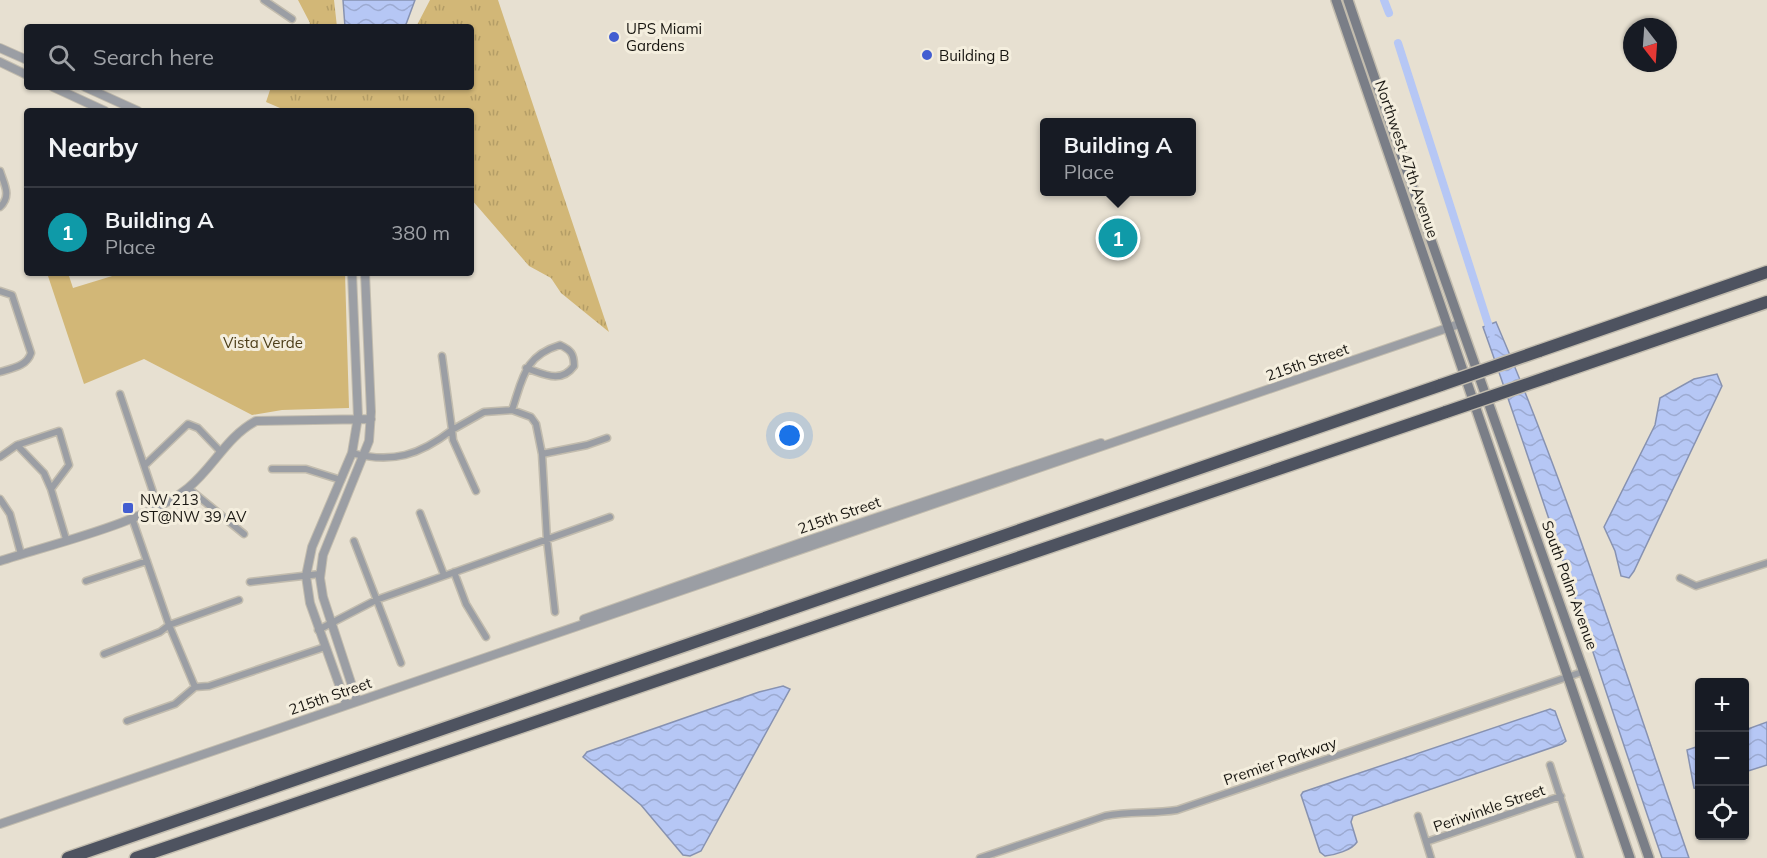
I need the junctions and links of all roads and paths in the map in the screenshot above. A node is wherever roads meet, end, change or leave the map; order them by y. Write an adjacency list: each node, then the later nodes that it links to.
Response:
1 (264, 0): 4 (street)
2 (1336, 0): 21 (main road, Northwest 47th Avenue)
3 (1348, 0): 20 (main road, Northwest 47th Avenue)
4 (292, 19)
5 (0, 48): 6 (street)
6 (24, 59)
7 (0, 62): 8 (street)
8 (24, 74)
9 (60, 90): 11 (street)
10 (92, 90): 12 (street)
11 (98, 108)
12 (131, 108)
13 (0, 171): 14 (street)
14 (3, 205)
15 (1767, 272): 84 (highway, bridge)
16 (352, 276): 27 (street)
17 (365, 276): 28 (street)
18 (1, 291): 24 (street)
19 (1767, 302): 85 (highway, bridge)
20 (1460, 324): 21 (street, 215th Street); 73 (main road, South Palm Avenue)
21 (1449, 328): 74 (main road, South Palm Avenue); 76 (street, 215th Street)
22 (442, 356): 29 (street)
23 (526, 368): 23 (street); 26 (street)
24 (0, 372)
25 (120, 394): 37 (street)
26 (512, 410): 29 (street); 34 (street)
27 (358, 417): 28 (street); 32 (street); 33 (street)
28 (371, 419): 35 (street)
29 (452, 430): 35 (street); 42 (street)
30 (607, 438): 34 (street)
31 (17, 445): 36 (street); 41 (street); 41 (street)
32 (220, 451): 37 (street); 40 (street)
33 (352, 453): 35 (street); 39 (street)
34 (542, 454): 50 (street)
35 (365, 457): 57 (street)
36 (0, 458)
37 (145, 465): 44 (street)
38 (272, 469): 39 (street)
39 (341, 480): 59 (street)
40 (188, 488): 44 (street); 48 (street)
41 (51, 489): 49 (street)
42 (476, 491)
43 (0, 499): 52 (street)
44 (158, 507): 47 (street)
45 (420, 513): 58 (street)
46 (610, 517): 50 (street)
47 (132, 518): 49 (street); 54 (street)
48 (244, 534)
49 (66, 539): 52 (street)
50 (547, 540): 56 (street); 65 (street)
51 (354, 541): 64 (street)
52 (21, 554): 53 (street)
53 (0, 561)
54 (147, 561): 61 (street); 67 (street)
55 (1767, 563): 60 (street)
56 (454, 572): 58 (street); 69 (street)
57 (320, 574): 59 (street); 66 (street)
58 (444, 575): 64 (street)
59 (306, 576): 62 (street); 68 (street)
60 (1680, 578)
61 (86, 582)
62 (250, 582)
63 (239, 600): 67 (street)
64 (376, 600): 66 (street); 72 (street)
65 (555, 612)
66 (331, 624): 68 (street); 76 (street)
67 (169, 625): 71 (street); 75 (street)
68 (318, 630): 70 (street)
69 (486, 637)
70 (325, 647): 75 (street); 77 (street)
71 (104, 654)
72 (400, 663)
73 (1585, 671): 74 (street, Premier Parkway); 90 (main road, South Palm Avenue)
74 (1569, 676): 86 (street, Premier Parkway); 89 (main road, South Palm Avenue)
75 (195, 687): 78 (street)
76 (357, 701): 77 (street, 215th Street)
77 (346, 705): 82 (street, 215th Street)
78 (127, 721)
79 (1550, 765): 80 (street)
80 (1561, 796): 83 (street, Periwinkle Street); 88 (street)
81 (1418, 816): 83 (street)
82 (0, 824)
83 (1426, 842): 87 (street)
84 (68, 858)
85 (136, 858)
86 (980, 858)
87 (1431, 858)
88 (1580, 858)
89 (1630, 858)
90 (1649, 858)

